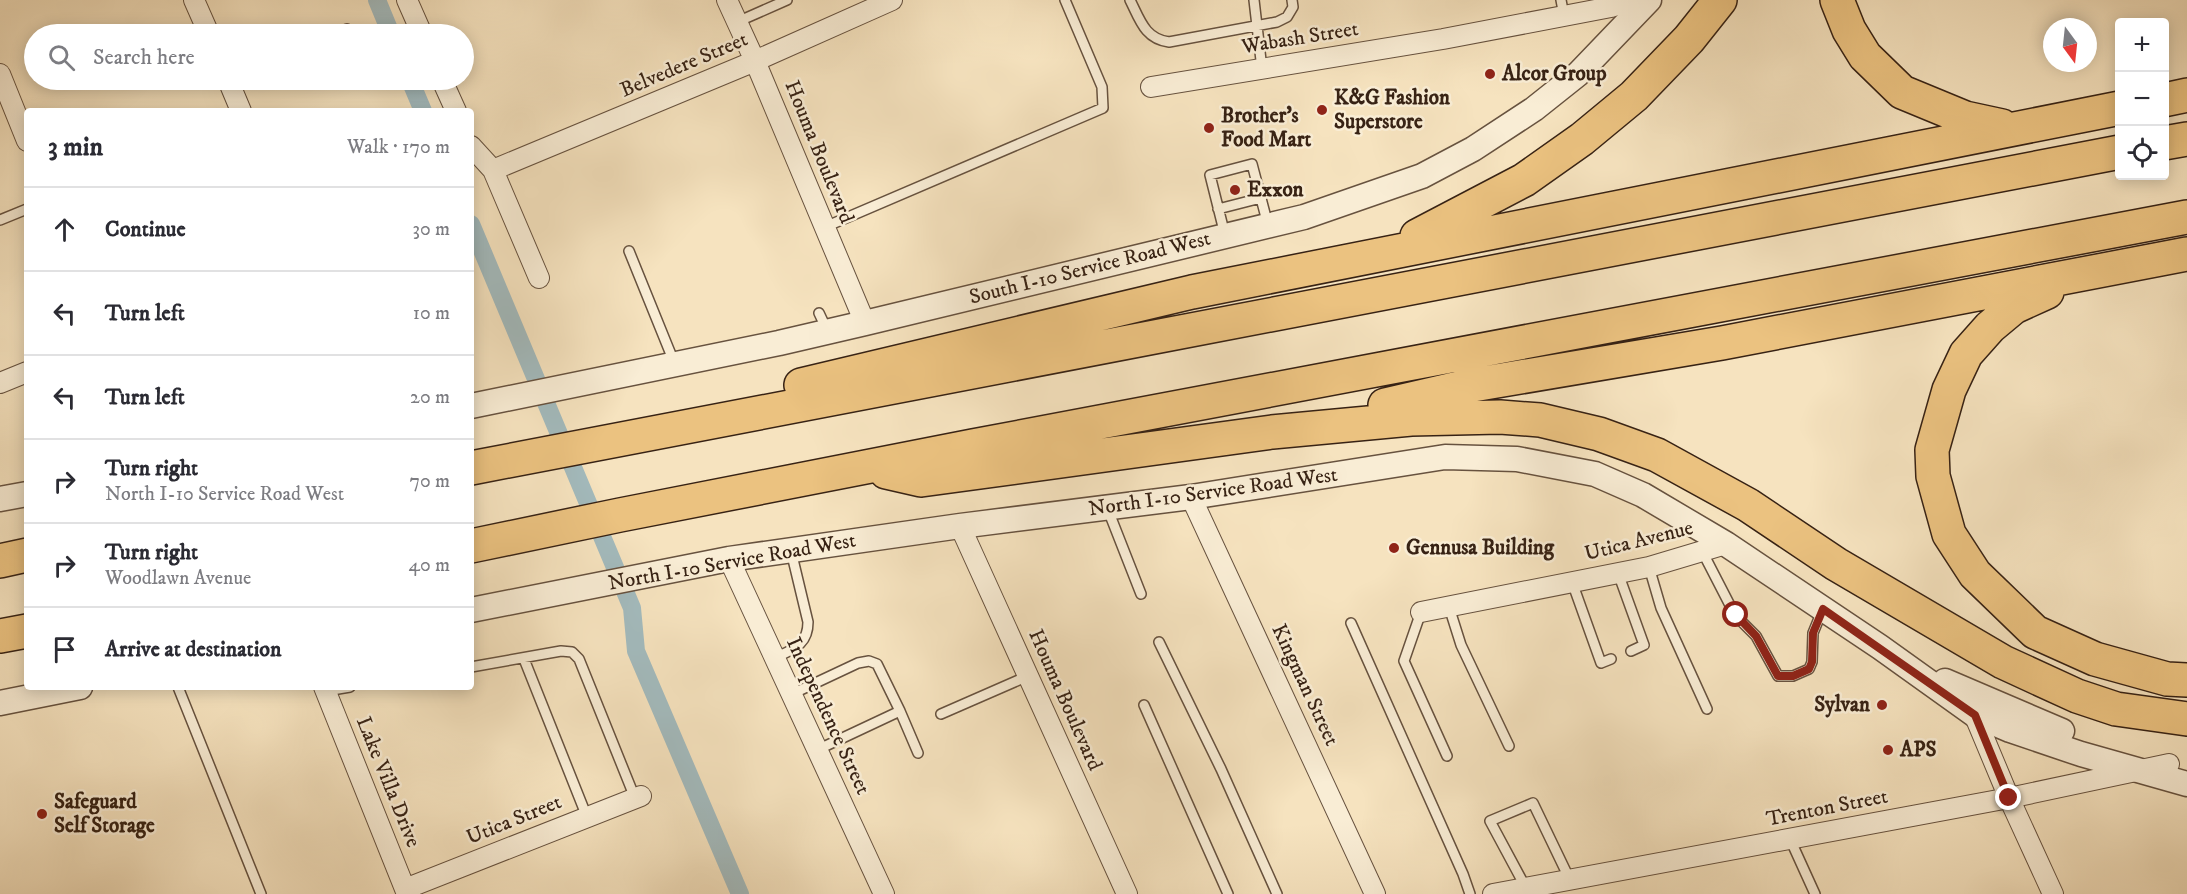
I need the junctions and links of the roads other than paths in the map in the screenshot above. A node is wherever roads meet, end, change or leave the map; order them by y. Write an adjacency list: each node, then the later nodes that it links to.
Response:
1 (194, 0): 15 (street)
2 (407, 0): 16 (street)
3 (727, 0): 14 (street, Houma Boulevard)
4 (787, 0): 14 (lane)
5 (892, 0): 18 (street, Belvedere Street)
6 (1065, 0): 42 (lane)
7 (1130, 0): 17 (lane)
8 (1254, 0): 17 (lane)
9 (1292, 0): 17 (lane)
10 (1720, 0): 45 (highway)
11 (1837, 0): 29 (highway)
12 (1640, 3): 13 (street, Wabash Street); 41 (street, South I-10 Service Road West)
13 (1563, 8): 19 (street, Wabash Street)
14 (737, 22): 18 (street, Houma Boulevard)
15 (204, 24)
16 (418, 24)
17 (1256, 25): 19 (lane)
18 (755, 61): 35 (street, Belvedere Street); 42 (street, Houma Boulevard)
19 (1262, 69): 21 (street, Wabash Street)
20 (0, 74): 30 (street)
21 (1151, 87)
22 (232, 90): 26 (street)
23 (447, 90): 27 (street)
24 (2187, 95): 25 (highway)
25 (2169, 99)
26 (240, 108)
27 (455, 108)
28 (2115, 109): 29 (highway)
29 (2012, 128): 45 (highway)
30 (24, 134)
31 (2187, 139): 32 (highway)
32 (2169, 142)
33 (474, 149): 35 (street)
34 (2115, 153): 54 (highway)
35 (493, 170): 48 (street)
36 (1261, 198): 37 (lane); 37 (lane); 41 (lane)
37 (1218, 208): 43 (lane)
38 (24, 210): 40 (lane)
39 (2187, 217): 57 (highway)
40 (0, 220)
41 (1268, 225): 43 (street, South I-10 Service Road West)
42 (824, 228): 49 (street, Houma Boulevard)
43 (1226, 235): 49 (street, South I-10 Service Road West)
44 (629, 251): 50 (lane)
45 (1385, 253): 54 (highway)
46 (2187, 255): 47 (highway)
47 (2093, 272): 55 (highway); 90 (highway)
48 (539, 278)
49 (865, 323): 50 (street, South I-10 Service Road West)
50 (675, 364): 53 (street, South I-10 Service Road West)
51 (24, 373): 52 (street)
52 (0, 383)
53 (474, 405)
54 (748, 416): 56 (highway)
55 (1272, 432): 57 (highway); 73 (highway)
56 (474, 467)
57 (866, 467): 64 (highway)
58 (24, 495): 60 (street)
59 (1191, 497): 61 (street, North I-10 Service Road West); 63 (street, North I-10 Service Road West); 123 (street, Kingman Street)
60 (0, 499)
61 (1107, 508): 62 (street, North I-10 Service Road West); 74 (lane)
62 (960, 526): 65 (street, North I-10 Service Road West); 89 (street, Houma Boulevard)
63 (1726, 544): 66 (street, Utica Avenue); 77 (street, North I-10 Service Road West)
64 (474, 545)
65 (791, 550): 68 (street, North I-10 Service Road West); 84 (lane)
66 (1702, 551): 70 (street, Utica Avenue); 77 (lane)
67 (24, 556): 69 (highway)
68 (729, 559): 76 (street, North I-10 Service Road West); 84 (street, Independence Street)
69 (0, 561)
70 (1648, 567): 71 (street, Utica Avenue); 98 (lane)
71 (1618, 573): 72 (street, Utica Avenue); 83 (lane)
72 (1572, 582): 75 (street, Utica Avenue); 86 (lane)
73 (1885, 592): 102 (highway); 103 (highway)
74 (1141, 594)
75 (1449, 607): 78 (street, Utica Avenue); 104 (lane)
76 (474, 609)
77 (1823, 609): 87 (street, North I-10 Service Road West)
78 (1421, 612): 107 (lane)
79 (1351, 622): 124 (lane)
80 (24, 632): 81 (highway)
81 (0, 636)
82 (1159, 642): 122 (lane)
83 (1631, 651)
84 (775, 658): 95 (street, Independence Street)
85 (524, 659): 88 (lane); 111 (lane); 113 (lane)
86 (1611, 659)
87 (1906, 665): 91 (street, North I-10 Service Road West); 101 (street, North I-10 Service Road West)
88 (474, 667)
89 (1028, 676): 100 (lane); 120 (street, Houma Boulevard)
90 (2187, 680)
91 (1963, 689): 101 (street); 108 (street, North I-10 Service Road West)
92 (65, 690): 96 (street)
93 (179, 690): 118 (lane)
94 (325, 690): 117 (street, Lake Villa Drive)
95 (792, 694): 99 (lane); 105 (street, Independence Street)
96 (0, 703)
97 (1144, 705): 121 (lane)
98 (1707, 709)
99 (900, 711): 105 (lane); 106 (lane)
100 (940, 714)
101 (1975, 715): 109 (street, North I-10 Service Road West); 112 (street)
102 (2187, 719)
103 (2187, 735)
104 (1509, 746)
105 (817, 750): 119 (street, Independence Street)
106 (918, 753)
107 (1447, 756)
108 (2178, 767): 109 (street, Trenton Street)
109 (2137, 771): 110 (street, North I-10 Service Road West); 112 (street, Trenton Street)
110 (2187, 784)
111 (638, 797): 113 (street, Utica Street)
112 (2009, 798): 114 (street, Trenton Street); 127 (street)
113 (587, 817): 117 (street, Utica Street)
114 (1790, 839): 115 (street, Trenton Street); 126 (lane)
115 (1570, 880): 116 (street, Trenton Street); 116 (lane)
116 (1526, 888): 125 (street, Trenton Street)
117 (406, 891)
118 (261, 894)
119 (884, 894)
120 (1127, 894)
121 (1228, 894)
122 (1277, 894)
123 (1375, 894)
124 (1470, 894)
125 (1493, 894)
126 (1815, 894)
127 (2053, 894)

